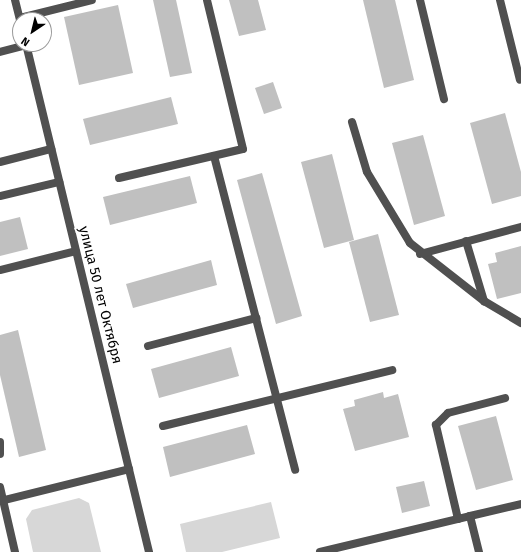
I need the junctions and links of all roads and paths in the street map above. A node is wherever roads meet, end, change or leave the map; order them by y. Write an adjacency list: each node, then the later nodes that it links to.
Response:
1 (15, 0): 6 (street)
2 (92, 0): 7 (street)
3 (207, 0): 15 (street)
4 (420, 0): 12 (street)
5 (500, 0): 11 (street)
6 (18, 12)
7 (47, 12)
8 (12, 49): 9 (street)
9 (0, 52)
10 (28, 52): 14 (street, улица 50 лет Октября)
11 (520, 80)
12 (444, 99)
13 (352, 122): 23 (street)
14 (51, 149): 16 (street); 18 (street, улица 50 лет Октября)
15 (214, 156): 17 (street); 26 (street)
16 (0, 162)
17 (119, 178)
18 (59, 182): 19 (street); 22 (street, улица 50 лет Октября)
19 (0, 196)
20 (521, 227): 21 (street)
21 (466, 241): 23 (street); 25 (street)
22 (76, 251): 24 (street); 35 (street, улица 50 лет Октября)
23 (420, 254): 25 (street)
24 (0, 270)
25 (484, 301): 27 (street)
26 (256, 318): 28 (street); 30 (street)
27 (521, 323)
28 (148, 346)
29 (392, 370): 30 (street)
30 (277, 397): 32 (street); 36 (street)
31 (505, 398): 41 (street)
32 (163, 426)
33 (0, 442): 34 (street)
34 (0, 454)
35 (129, 469): 38 (street); 43 (street, улица 50 лет Октября)
36 (295, 470)
37 (0, 487): 38 (street)
38 (2, 500): 42 (street)
39 (521, 504): 40 (street)
40 (470, 516): 41 (street); 45 (street)
41 (458, 519): 44 (street)
42 (15, 552)
43 (149, 552)
44 (320, 552)
45 (479, 552)

